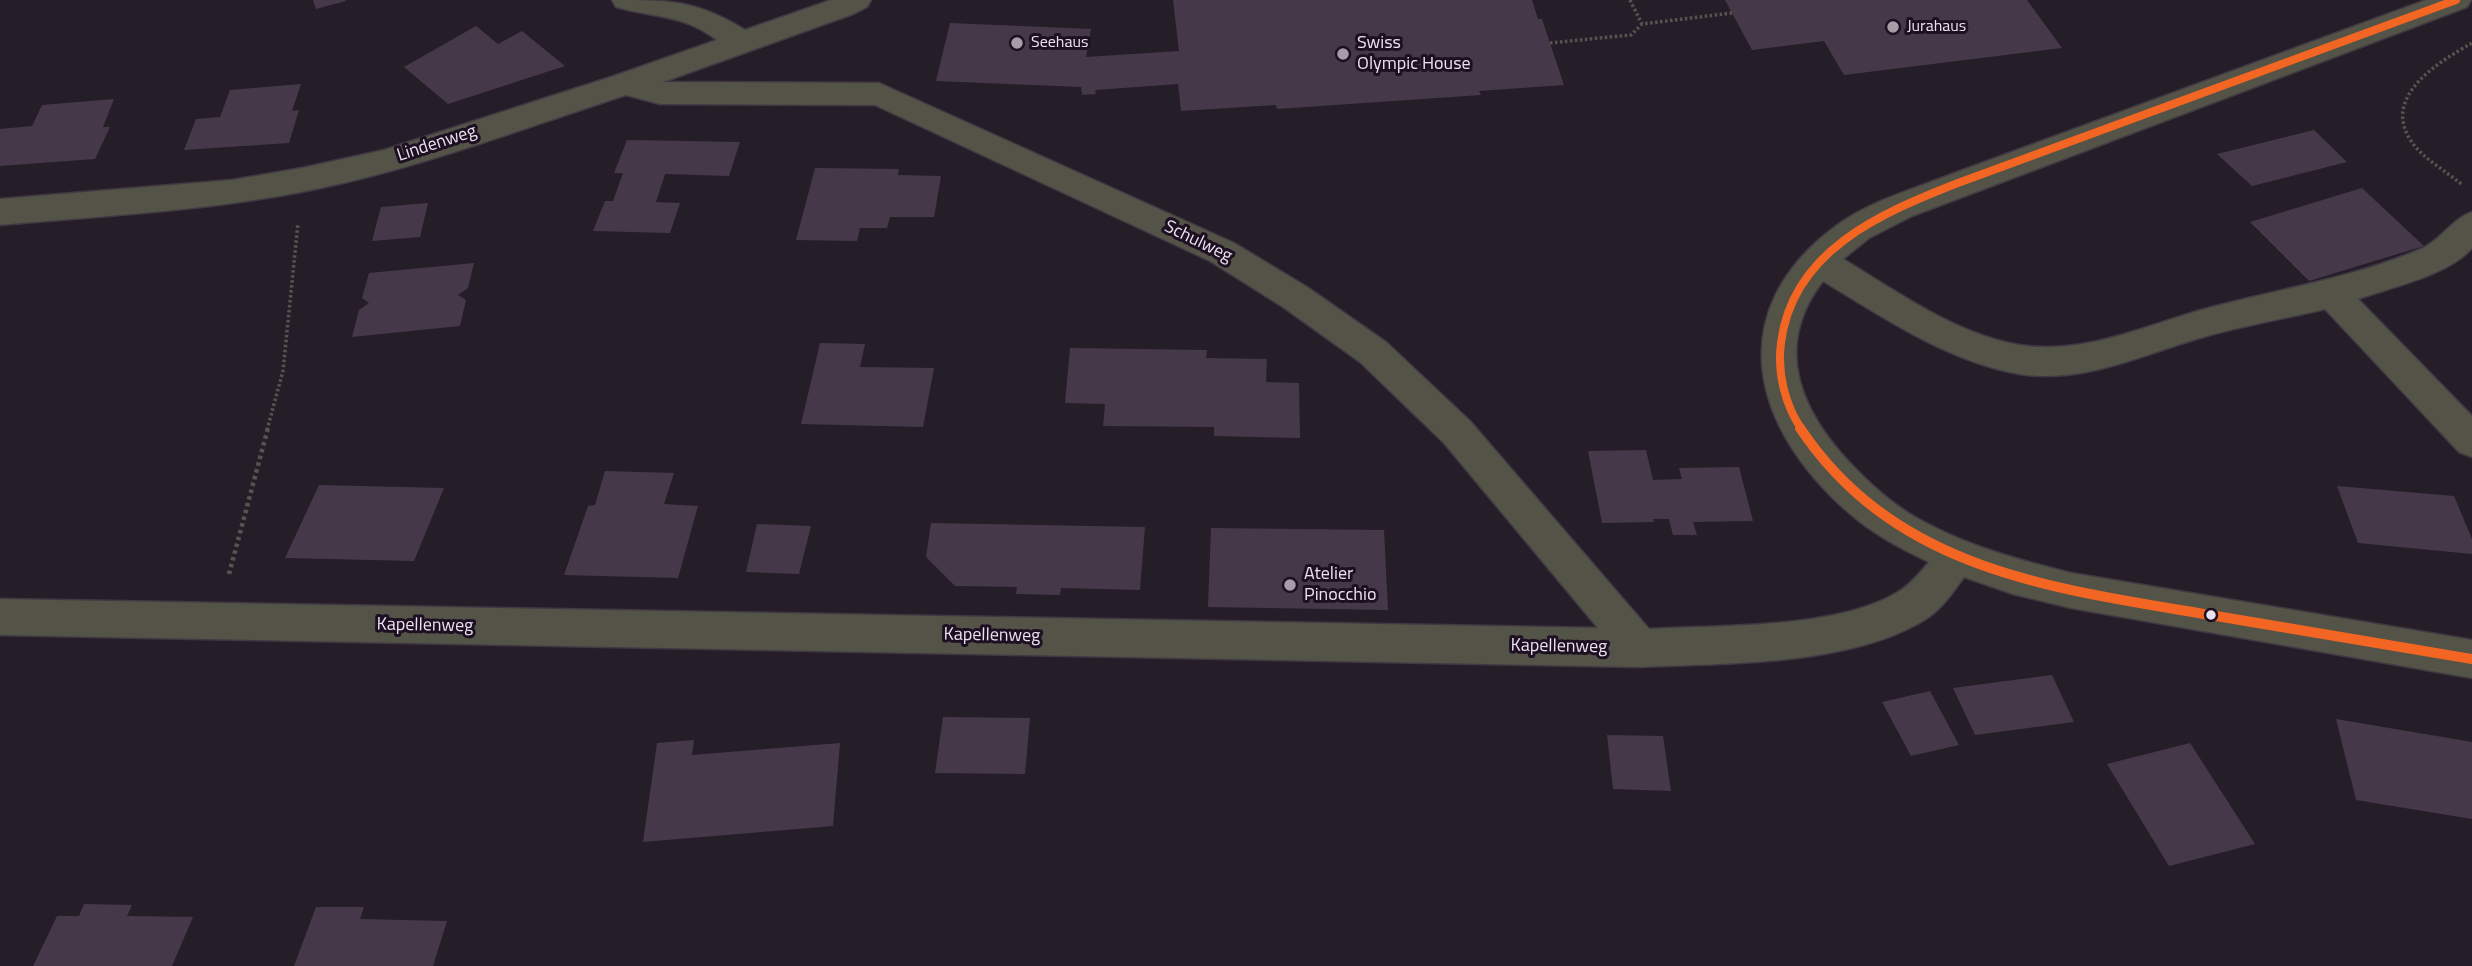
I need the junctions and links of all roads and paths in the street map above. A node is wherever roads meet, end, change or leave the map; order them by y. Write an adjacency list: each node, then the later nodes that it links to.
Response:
1 (627, 0): 7 (street)
2 (856, 0): 7 (street, Lindenweg)
3 (1630, 0): 6 (path)
4 (2456, 0): 15 (street)
5 (1732, 13): 6 (path)
6 (1642, 24): 8 (path)
7 (741, 43): 10 (street, Lindenweg)
8 (1550, 43)
9 (2472, 43): 12 (path)
10 (625, 84): 11 (street, Lindenweg); 21 (street, Schulweg)
11 (302, 180): 13 (street, Lindenweg); 20 (path)
12 (2462, 184)
13 (0, 212)
14 (2472, 225): 16 (street)
15 (1818, 261): 16 (street); 18 (street)
16 (2332, 294): 17 (street)
17 (2472, 441)
18 (1956, 557): 21 (street, Kapellenweg); 22 (street)
19 (0, 617): 20 (street, Kapellenweg)
20 (216, 622): 21 (street, Kapellenweg)
21 (1640, 648)
22 (2472, 659)

